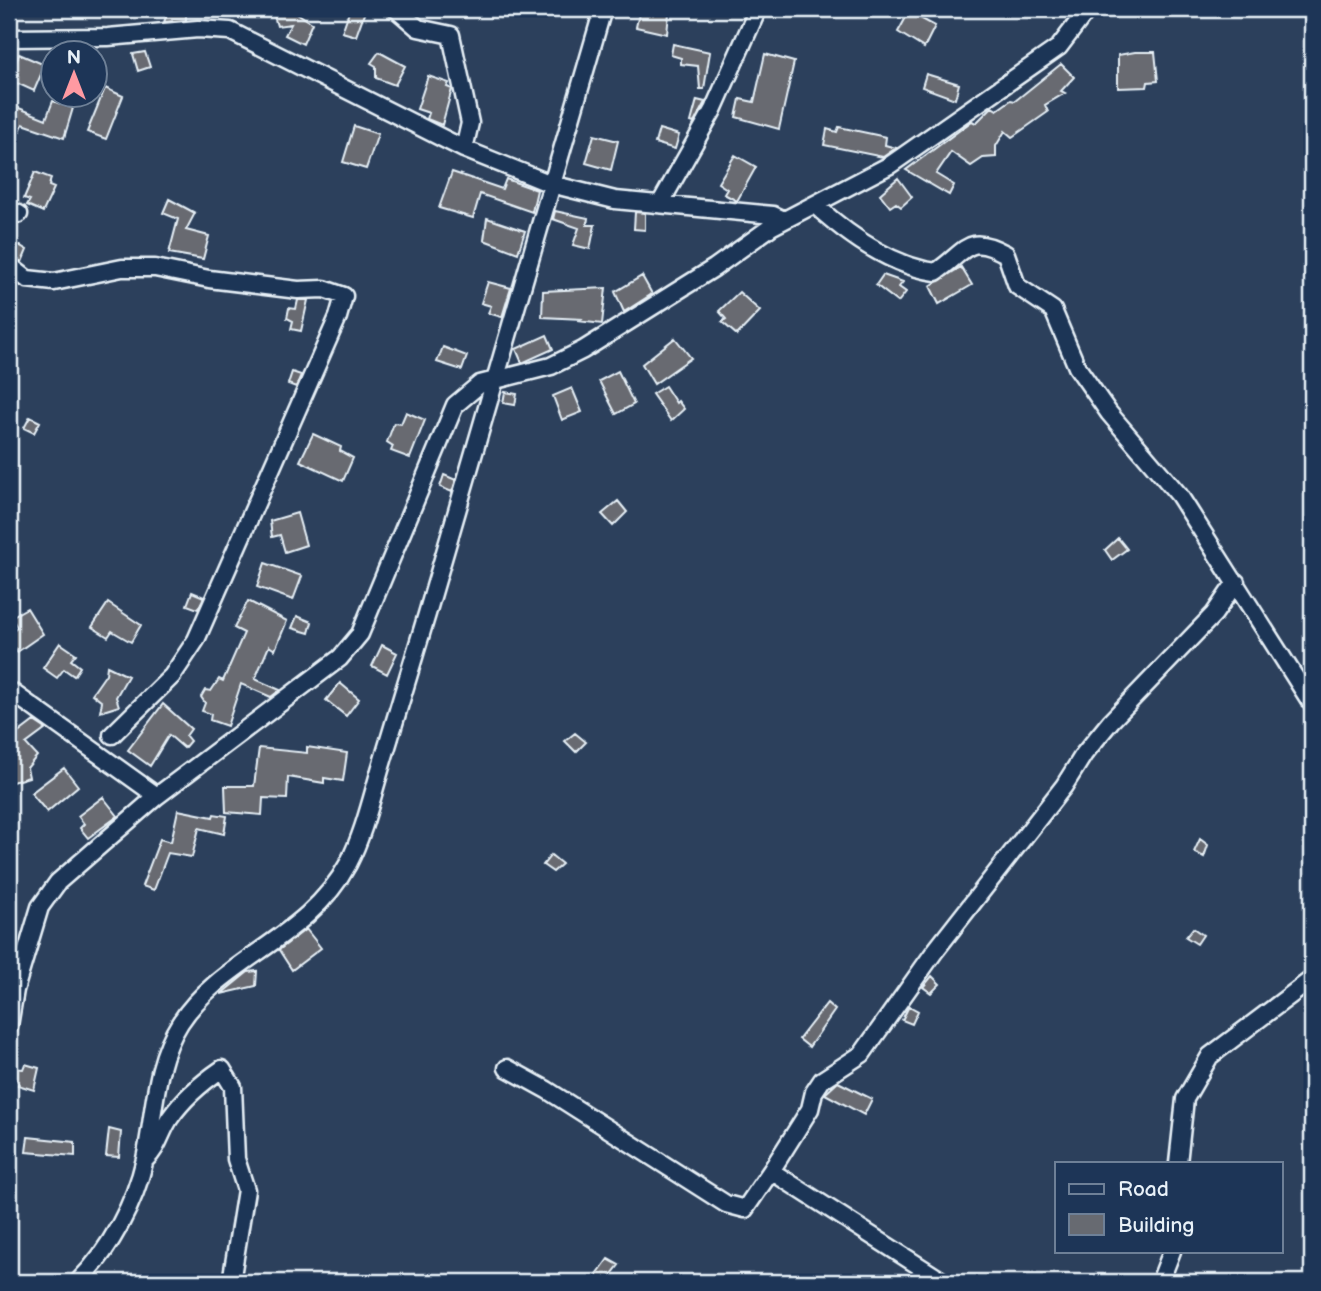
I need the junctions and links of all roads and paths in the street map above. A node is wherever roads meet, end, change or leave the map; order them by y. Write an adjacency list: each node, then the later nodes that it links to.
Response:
1 (396, 9): 6 (street)
2 (603, 9): 7 (street)
3 (758, 9): 8 (street)
4 (1088, 9): 9 (street)
5 (9, 38): 6 (street)
6 (464, 149): 7 (street)
7 (551, 184): 8 (street); 12 (street)
8 (660, 204): 10 (street)
9 (815, 205): 10 (street); 13 (street)
10 (784, 220): 12 (street)
11 (9, 265): 16 (street)
12 (496, 381): 17 (street); 21 (street)
13 (1236, 582): 15 (street); 23 (street)
14 (9, 690): 17 (street)
15 (1312, 704)
16 (111, 735)
17 (157, 796): 19 (street)
18 (1312, 979): 22 (street)
19 (9, 1026)
20 (507, 1068): 23 (street)
21 (145, 1160): 25 (street); 26 (street)
22 (1178, 1162)
23 (771, 1171): 27 (street)
24 (1172, 1252): 28 (street)
25 (78, 1282)
26 (231, 1282)
27 (944, 1282)
28 (1160, 1282)

